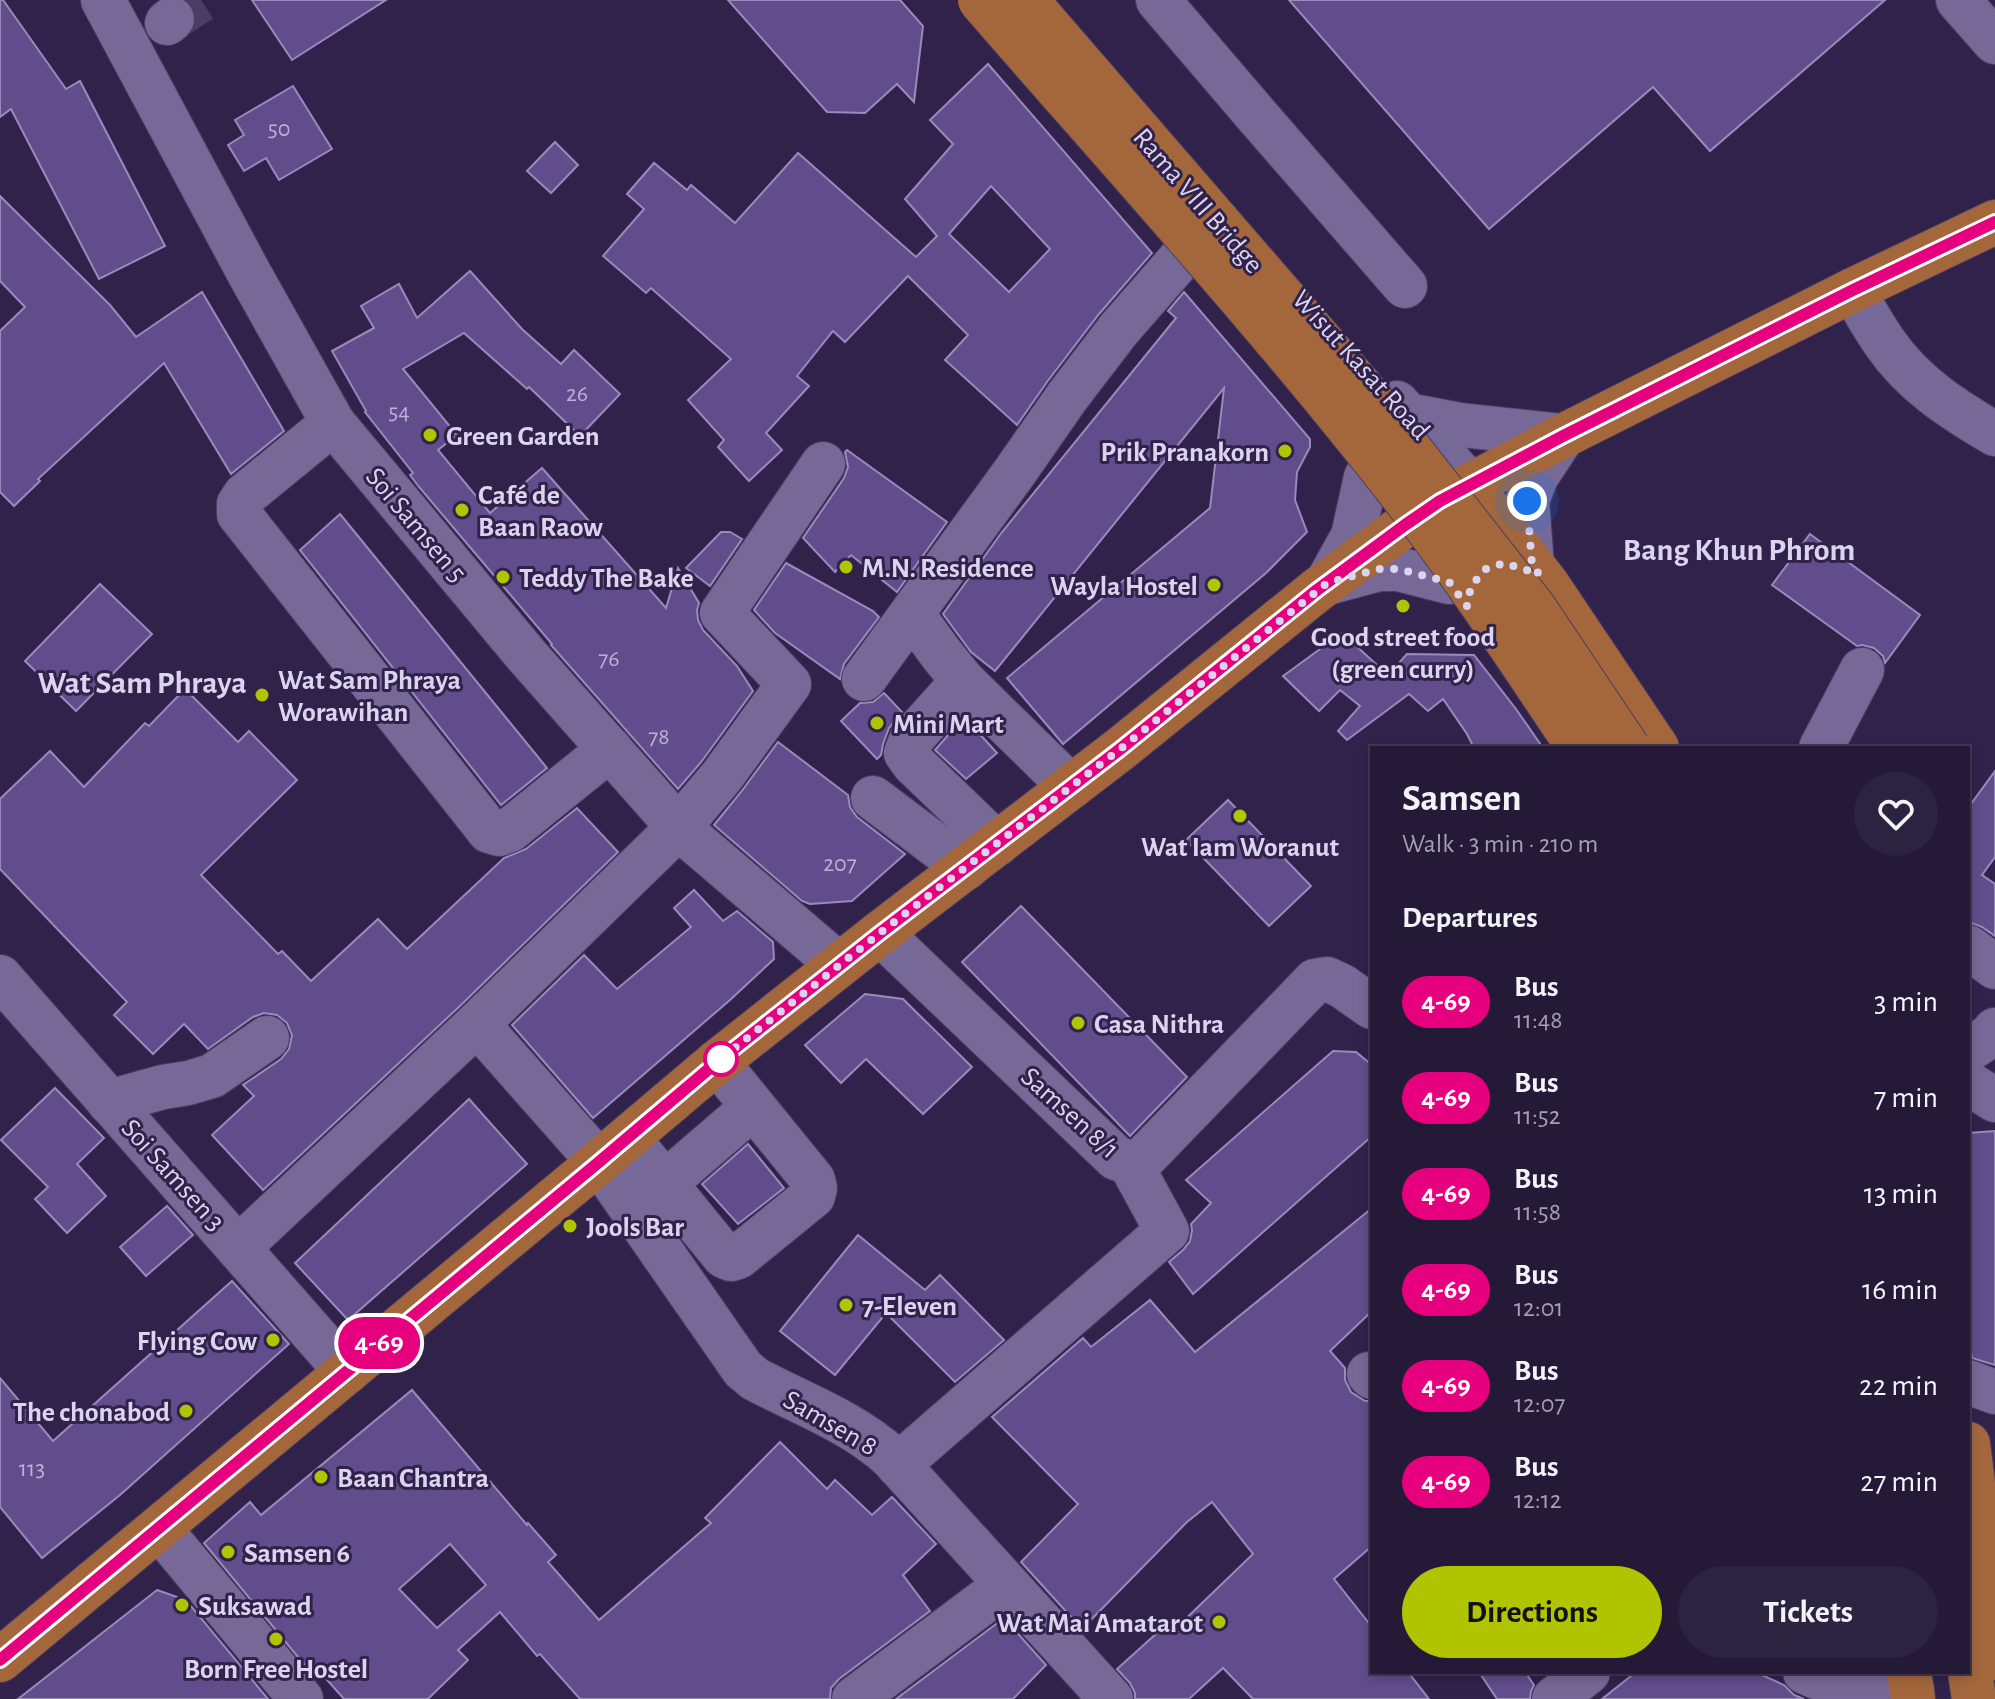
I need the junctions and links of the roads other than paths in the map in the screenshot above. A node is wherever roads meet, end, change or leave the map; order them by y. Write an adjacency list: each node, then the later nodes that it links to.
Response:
1 (103, 0): 14 (street, Soi Samsen 5)
2 (959, 0): 10 (street)
3 (980, 0): 29 (main road, Rama VIII Bridge, bridge)
4 (1026, 0): 30 (main road, Rama VIII Bridge, bridge)
5 (1040, 0): 13 (street, Wisut Kasat Road)
6 (1158, 0): 11 (street)
7 (1958, 0): 8 (street)
8 (1995, 42)
9 (1995, 222): 12 (main road)
10 (1182, 257): 18 (street); 24 (street)
11 (1405, 286)
12 (1853, 290): 15 (street); 16 (main road)
13 (1408, 415): 16 (street); 19 (street, Wisut Kasat Road)
14 (333, 423): 33 (street, Soi Samsen 5); 33 (street)
15 (1995, 434)
16 (1563, 436): 19 (main road); 21 (street)
17 (823, 464): 36 (street)
18 (1366, 477): 20 (street); 22 (street)
19 (1470, 485): 20 (main road); 21 (main road, Wisut Kasat Road)
20 (1405, 525): 22 (main road); 23 (main road)
21 (1535, 569): 23 (main road); 31 (main road, Wisut Kasat Road)
22 (1327, 583): 23 (street); 34 (main road)
23 (1458, 594): 28 (main road)
24 (912, 614): 26 (street); 27 (street)
25 (1862, 670): 32 (street)
26 (864, 679)
27 (963, 681): 34 (street); 37 (street)
28 (1564, 746)
29 (1578, 746)
30 (1627, 746)
31 (1656, 746)
32 (1822, 746)
33 (610, 749): 36 (street, Soi Samsen 5)
34 (1071, 787): 37 (main road)
35 (873, 798): 37 (street)
36 (679, 827): 40 (street, Soi Samsen 5); 44 (street)
37 (982, 856): 38 (main road)
38 (880, 933): 40 (main road); 54 (street, Samsen 8/1)
39 (1970, 948): 41 (street)
40 (839, 965): 48 (main road)
41 (1995, 967)
42 (0, 977): 51 (street, Soi Samsen 3)
43 (1370, 1006): 54 (street, Samsen 8/1)
44 (477, 1024): 53 (street); 56 (street)
45 (1995, 1030): 47 (street)
46 (267, 1038): 51 (street)
47 (1970, 1049)
48 (717, 1062): 52 (street); 53 (main road)
49 (1970, 1084): 50 (street)
50 (1995, 1100)
51 (109, 1102): 56 (street, Soi Samsen 3)
52 (752, 1108): 55 (street); 55 (street)
53 (614, 1150): 55 (street); 57 (main road); 61 (street, Samsen 8)
54 (1130, 1163): 61 (street)
55 (665, 1183)
56 (239, 1247): 57 (street, Soi Samsen 3)
57 (347, 1372): 62 (main road)
58 (1970, 1383): 59 (street)
59 (1995, 1392)
60 (1970, 1460): 64 (main road)
61 (898, 1465): 63 (street, Samsen 8)
62 (159, 1528): 65 (main road); 71 (street)
63 (1006, 1585): 69 (street, Samsen 8); 72 (street)
64 (1995, 1658)
65 (0, 1660)
66 (1970, 1672): 74 (main road)
67 (1585, 1674): 73 (street)
68 (1810, 1674): 70 (street)
69 (1097, 1684)
70 (1926, 1686)
71 (301, 1699)
72 (854, 1699)
73 (1554, 1699)
74 (1974, 1699)

